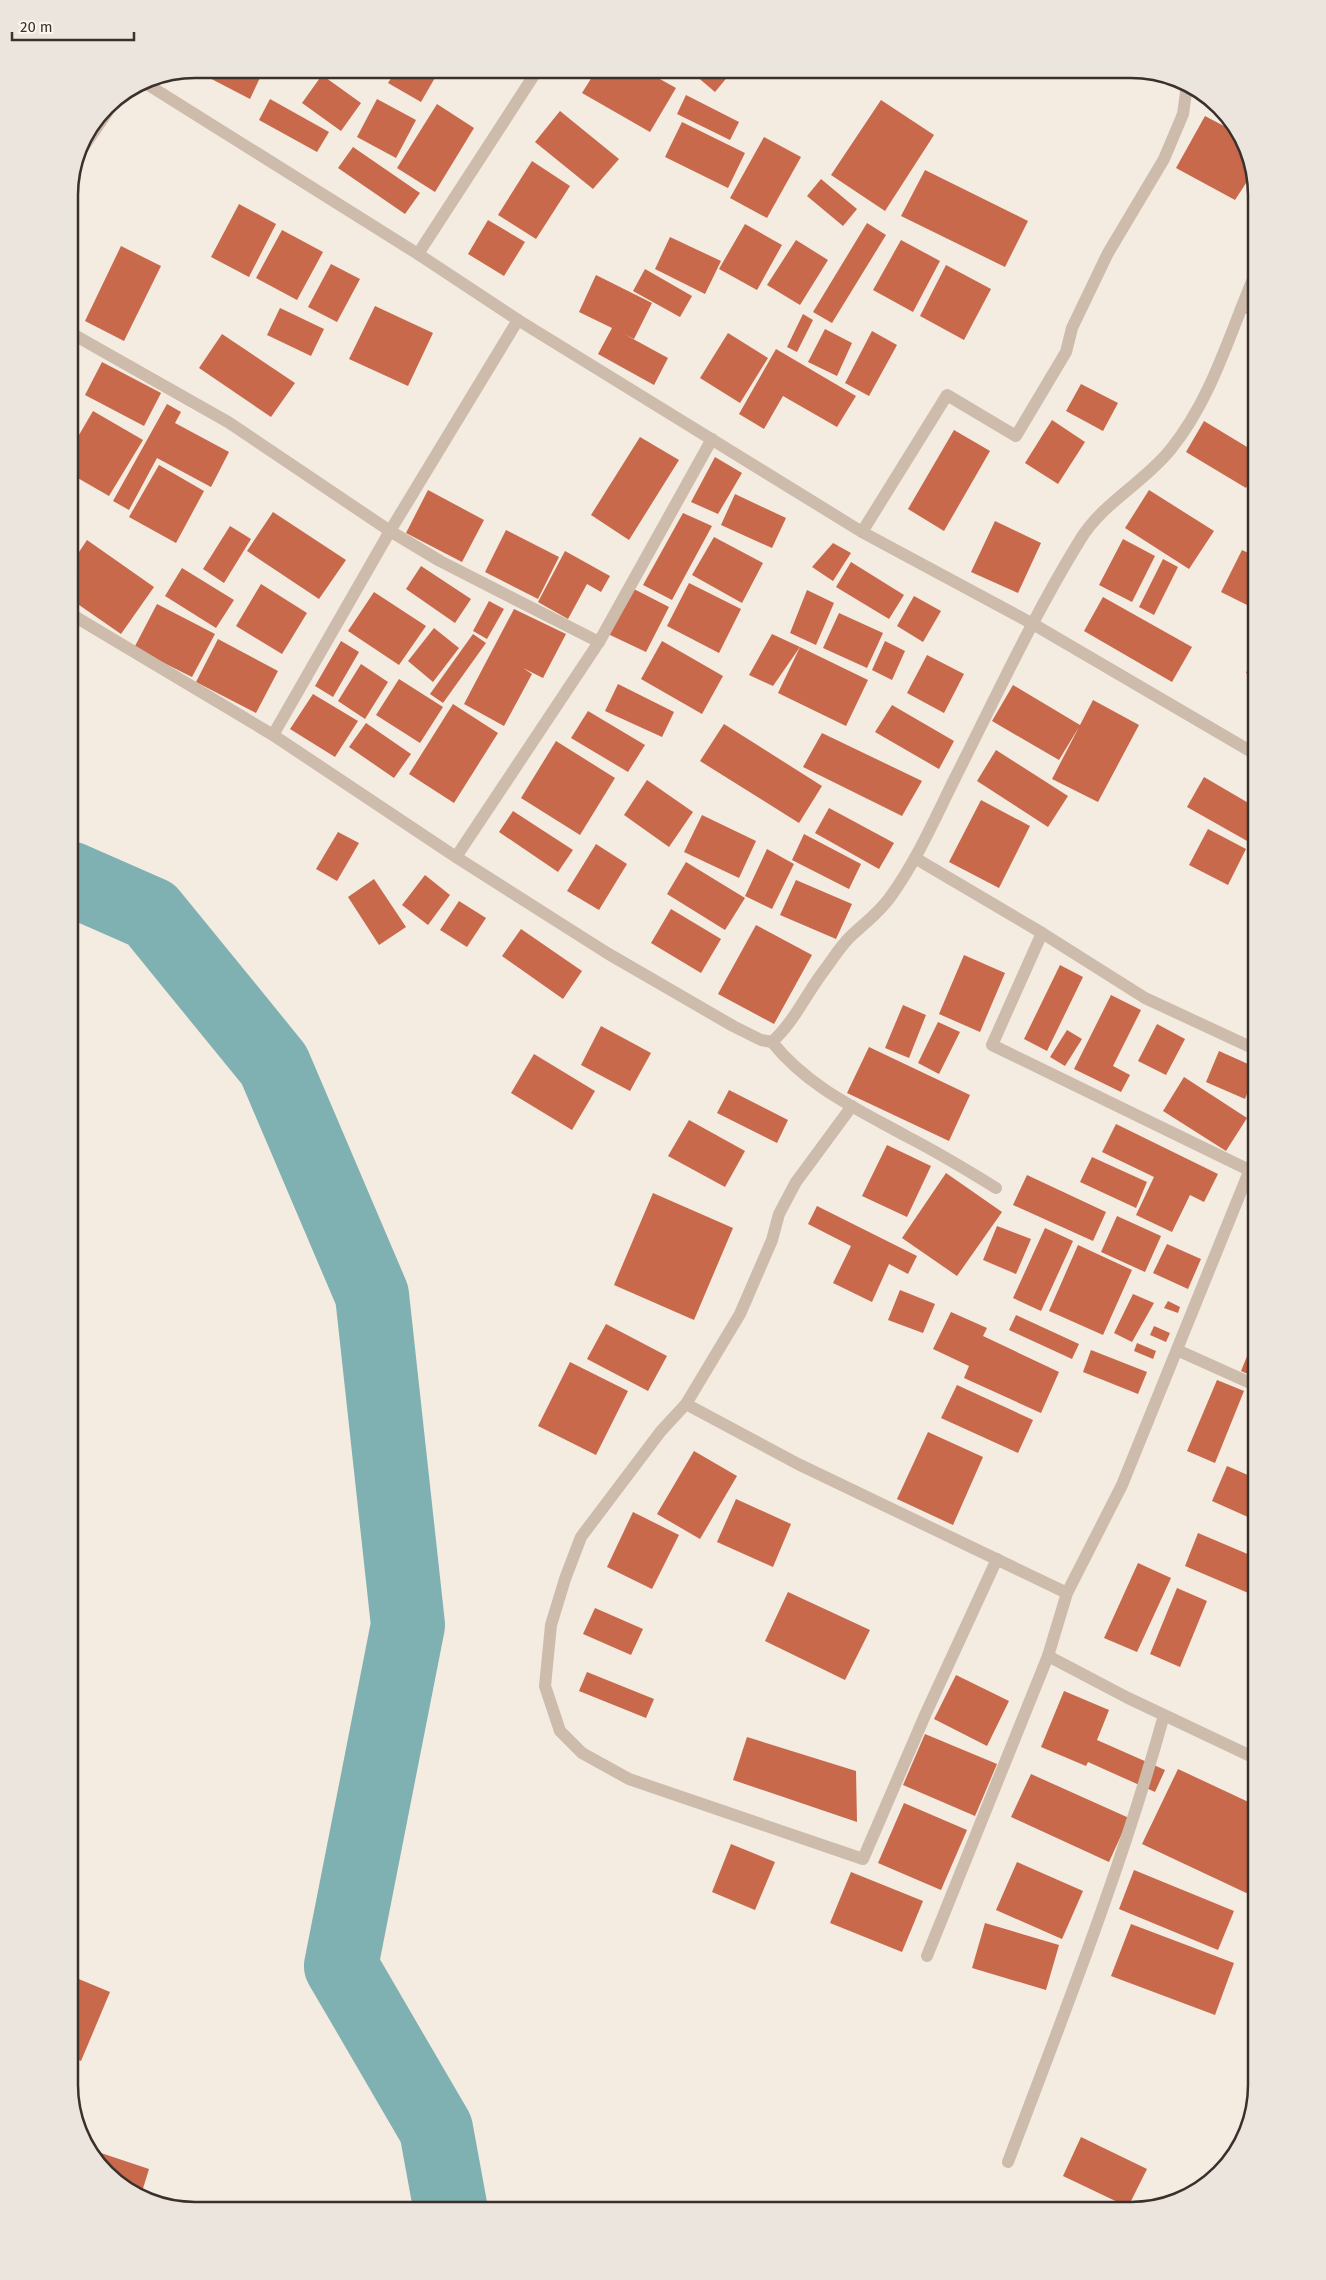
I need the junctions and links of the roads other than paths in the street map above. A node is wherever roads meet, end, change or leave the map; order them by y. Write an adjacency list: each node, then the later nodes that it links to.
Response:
1 (532, 78): 4 (street)
2 (150, 86): 4 (street)
3 (1186, 92): 10 (street)
4 (418, 254): 6 (street)
5 (1248, 291): 12 (street)
6 (518, 320): 8 (street); 9 (street)
7 (78, 337): 9 (street)
8 (712, 440): 10 (street); 13 (street)
9 (390, 532): 13 (street); 14 (street)
10 (862, 532): 12 (street)
11 (78, 618): 14 (street)
12 (1033, 624): 15 (street); 17 (street)
13 (599, 642): 16 (street)
14 (272, 735): 16 (street)
15 (1248, 750)
16 (456, 857): 19 (street)
17 (916, 858): 18 (street); 19 (street)
18 (1042, 933): 20 (street); 22 (street)
19 (772, 1042): 21 (street)
20 (1248, 1046)
21 (852, 1106): 24 (street); 27 (street)
22 (1248, 1170)
23 (1248, 1172): 25 (street)
24 (996, 1188)
25 (1177, 1350): 26 (street); 29 (street)
26 (1248, 1382)
27 (686, 1404): 28 (street); 28 (street)
28 (998, 1559): 29 (street)
29 (1067, 1593): 30 (street)
30 (1048, 1656): 31 (street); 33 (street)
31 (1164, 1715): 32 (street); 34 (street)
32 (1248, 1756)
33 (927, 1956)
34 (1008, 2162)

